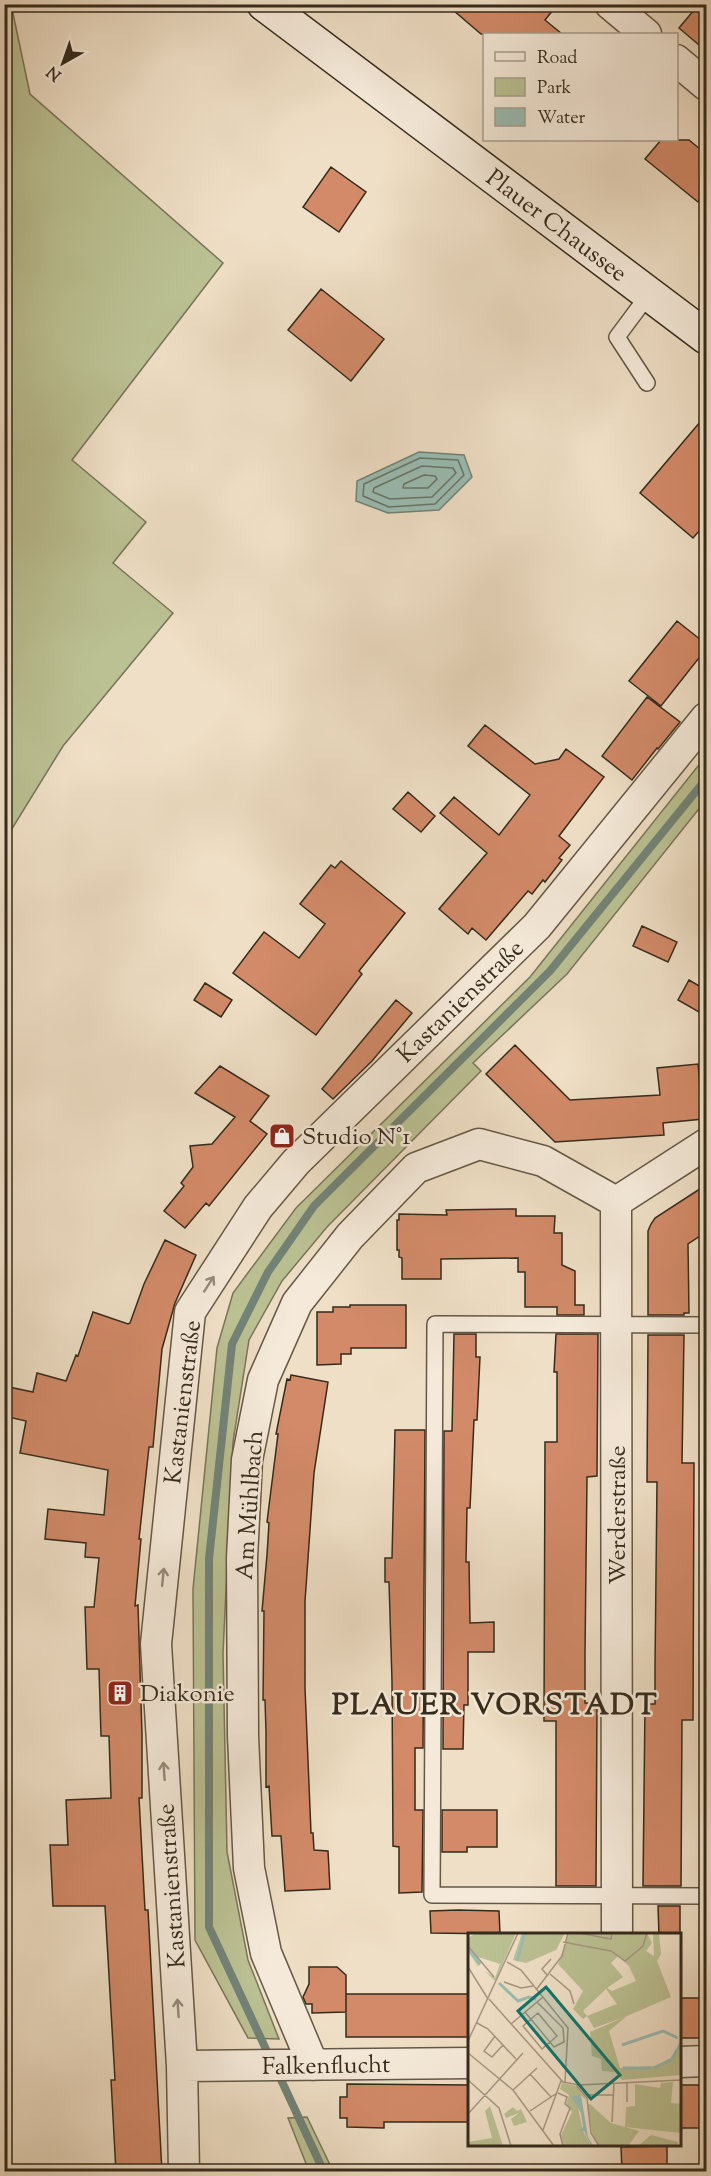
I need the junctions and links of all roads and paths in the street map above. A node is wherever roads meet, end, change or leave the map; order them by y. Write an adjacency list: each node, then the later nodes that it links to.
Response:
1 (264, 4): 6 (main road, Plauer Chaussee)
2 (613, 5): 3 (street)
3 (645, 33)
4 (678, 62): 5 (street)
5 (706, 85)
6 (649, 294): 7 (main road, Plauer Chaussee); 8 (lane)
7 (706, 338)
8 (646, 383)
9 (706, 718): 21 (street, Kastanienstraße, one-way to 9)
10 (706, 1144): 11 (street)
11 (616, 1202): 12 (street, Werderstraße); 20 (street, Am Mühlbach)
12 (616, 1325): 13 (lane); 14 (street, Werderstraße); 14 (lane)
13 (706, 1325)
14 (617, 1896): 15 (lane); 16 (street, Werderstraße)
15 (706, 1896)
16 (617, 1933)
17 (706, 2061): 18 (street)
18 (681, 2062)
19 (468, 2063): 20 (street, Falkenflucht)
20 (304, 2065): 21 (street, Falkenflucht)
21 (182, 2066): 22 (street, Kastanienstraße)
22 (184, 2172)

